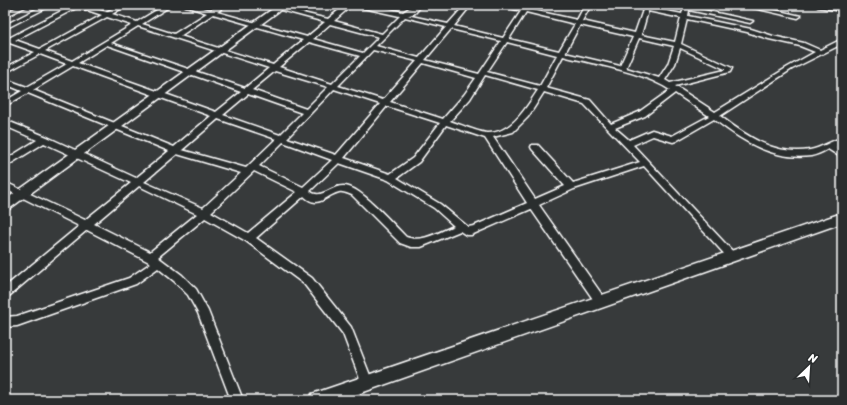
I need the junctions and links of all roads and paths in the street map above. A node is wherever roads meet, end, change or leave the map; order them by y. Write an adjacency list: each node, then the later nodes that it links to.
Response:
1 (26, 5): 25 (street)
2 (49, 5): 36 (street)
3 (77, 5): 26 (street); 42 (street)
4 (124, 5): 26 (street)
5 (169, 5): 33 (street)
6 (186, 5): 24 (street)
7 (223, 5): 24 (street)
8 (350, 5): 31 (street)
9 (362, 5): 27 (street)
10 (418, 5): 27 (street)
11 (468, 5): 35 (street)
12 (501, 5): 21 (street)
13 (578, 5): 18 (street)
14 (628, 5): 22 (street)
15 (744, 5): 20 (street)
16 (818, 5): 23 (street)
17 (279, 6): 31 (street); 34 (street)
18 (588, 6): 32 (street)
19 (687, 6): 29 (street); 30 (street)
20 (753, 6): 28 (street); 30 (street)
21 (527, 8): 32 (street); 43 (street)
22 (646, 9): 29 (street); 40 (street)
23 (841, 10)
24 (212, 12): 34 (street); 38 (street)
25 (5, 15)
26 (107, 15): 33 (street); 49 (street)
27 (404, 15): 35 (street); 39 (street)
28 (798, 16)
29 (684, 17): 37 (street); 46 (street)
30 (750, 21): 37 (street)
31 (330, 22): 39 (street); 41 (street)
32 (578, 23): 40 (street); 51 (street)
33 (137, 24): 38 (street); 45 (street)
34 (256, 25): 41 (street); 48 (street)
35 (450, 26): 43 (street); 53 (street)
36 (5, 27)
37 (749, 30): 50 (street)
38 (175, 36): 48 (street)
39 (383, 36): 47 (street)
40 (637, 36): 46 (street); 56 (street)
41 (308, 39): 52 (street); 55 (street)
42 (7, 40): 49 (street)
43 (504, 40): 51 (street); 59 (street)
44 (842, 41): 50 (street)
45 (106, 43): 54 (street); 58 (street)
46 (678, 45): 61 (street); 63 (street)
47 (371, 47): 52 (street); 53 (street)
48 (221, 51): 55 (street); 58 (street)
49 (40, 52): 54 (street); 57 (street)
50 (820, 52): 72 (street)
51 (561, 54): 56 (street); 64 (street)
52 (364, 55): 62 (street)
53 (420, 60): 59 (street); 68 (street)
54 (72, 63): 65 (street); 67 (street)
55 (274, 68): 62 (street); 66 (street)
56 (622, 69): 61 (street)
57 (5, 71)
58 (192, 71): 66 (street); 67 (street)
59 (483, 75): 64 (street); 73 (street)
60 (5, 80): 65 (street)
61 (661, 81): 63 (street)
62 (334, 86): 68 (street); 70 (street)
63 (672, 88): 72 (street); 76 (street)
64 (542, 89): 76 (street); 77 (street)
65 (28, 90): 69 (street); 75 (street)
66 (248, 90): 70 (street); 71 (street)
67 (159, 95): 71 (street); 75 (street)
68 (386, 103): 73 (street); 87 (street)
69 (5, 104)
70 (308, 112): 79 (street)
71 (217, 116): 79 (street); 84 (street)
72 (714, 116): 81 (street); 82 (street)
73 (445, 122): 77 (street); 91 (street)
74 (6, 125): 78 (street)
75 (117, 125): 84 (street); 85 (street)
76 (610, 127): 81 (street)
77 (488, 136): 97 (street)
78 (44, 139): 85 (street); 89 (street)
79 (281, 139): 87 (street); 90 (street)
80 (842, 141): 82 (street)
81 (628, 144): 88 (street)
82 (829, 146): 86 (street)
83 (535, 147): 94 (street)
84 (176, 151): 90 (street); 92 (street)
85 (77, 154): 92 (street); 96 (street)
86 (842, 155)
87 (337, 160): 91 (street); 95 (street)
88 (645, 163): 94 (street); 104 (street)
89 (5, 164)
90 (251, 170): 95 (street); 99 (street)
91 (391, 178): 102 (street)
92 (138, 182): 99 (street); 101 (street)
93 (5, 185): 96 (street)
94 (571, 187): 97 (street)
95 (304, 191): 102 (street); 103 (street)
96 (22, 193): 98 (street); 101 (street)
97 (532, 203): 102 (street); 107 (street)
98 (5, 206)
99 (204, 213): 103 (street); 105 (street)
100 (842, 218): 104 (street)
101 (86, 226): 105 (street); 106 (street)
102 (460, 227)
103 (249, 238): 109 (street)
104 (732, 256): 107 (street)
105 (155, 260): 108 (street); 110 (street)
106 (5, 293)
107 (601, 302): 109 (street)
108 (5, 322)
109 (367, 383): 111 (street)
110 (238, 400)
111 (318, 400)

